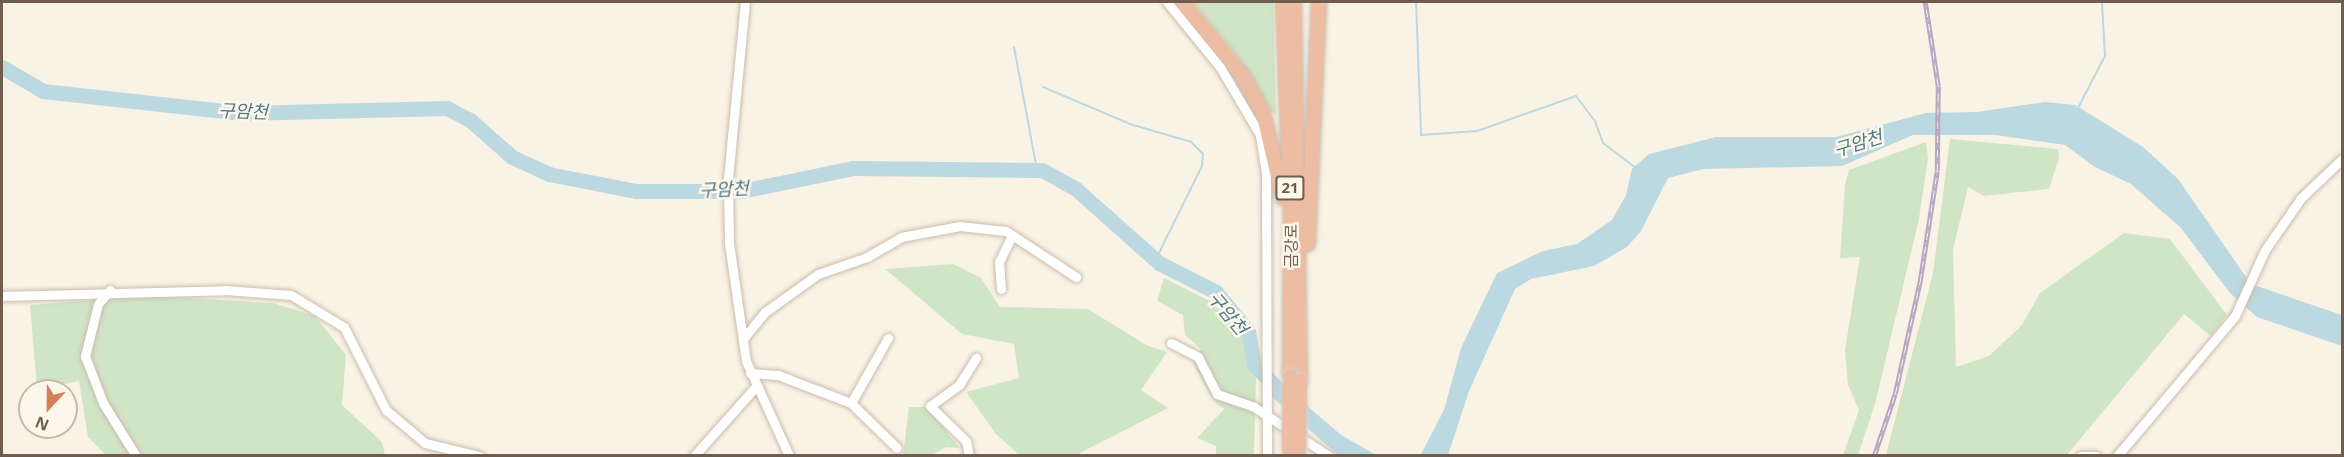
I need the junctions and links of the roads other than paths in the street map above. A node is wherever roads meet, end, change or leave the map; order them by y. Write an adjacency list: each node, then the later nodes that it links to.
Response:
1 (745, 2): 15 (street)
2 (1167, 2): 21 (street)
3 (1182, 2): 13 (highway)
4 (1283, 2): 13 (highway, 금강로 / 21)
5 (1294, 2): 13 (highway, 금강로)
6 (1319, 2): 13 (highway)
7 (2343, 159): 33 (street)
8 (1012, 234): 9 (street); 10 (street); 15 (street)
9 (1076, 277)
10 (1001, 289)
11 (110, 290): 12 (street); 24 (street); 25 (street)
12 (2, 296)
13 (1297, 323): 23 (highway, 금강로 / 21, bridge)
14 (888, 338): 20 (street)
15 (743, 339): 18 (street)
16 (1171, 342): 21 (street)
17 (976, 358): 28 (street)
18 (750, 373): 19 (street); 20 (street)
19 (757, 385): 26 (street); 27 (street)
20 (851, 403): 22 (street)
21 (1269, 419): 29 (street); 30 (street)
22 (897, 448)
23 (1292, 453)
24 (136, 456)
25 (479, 456)
26 (694, 456)
27 (789, 456)
28 (969, 456)
29 (1267, 456)
30 (1329, 456)
31 (2081, 456): 32 (street)
32 (2096, 456)
33 (2117, 456)

